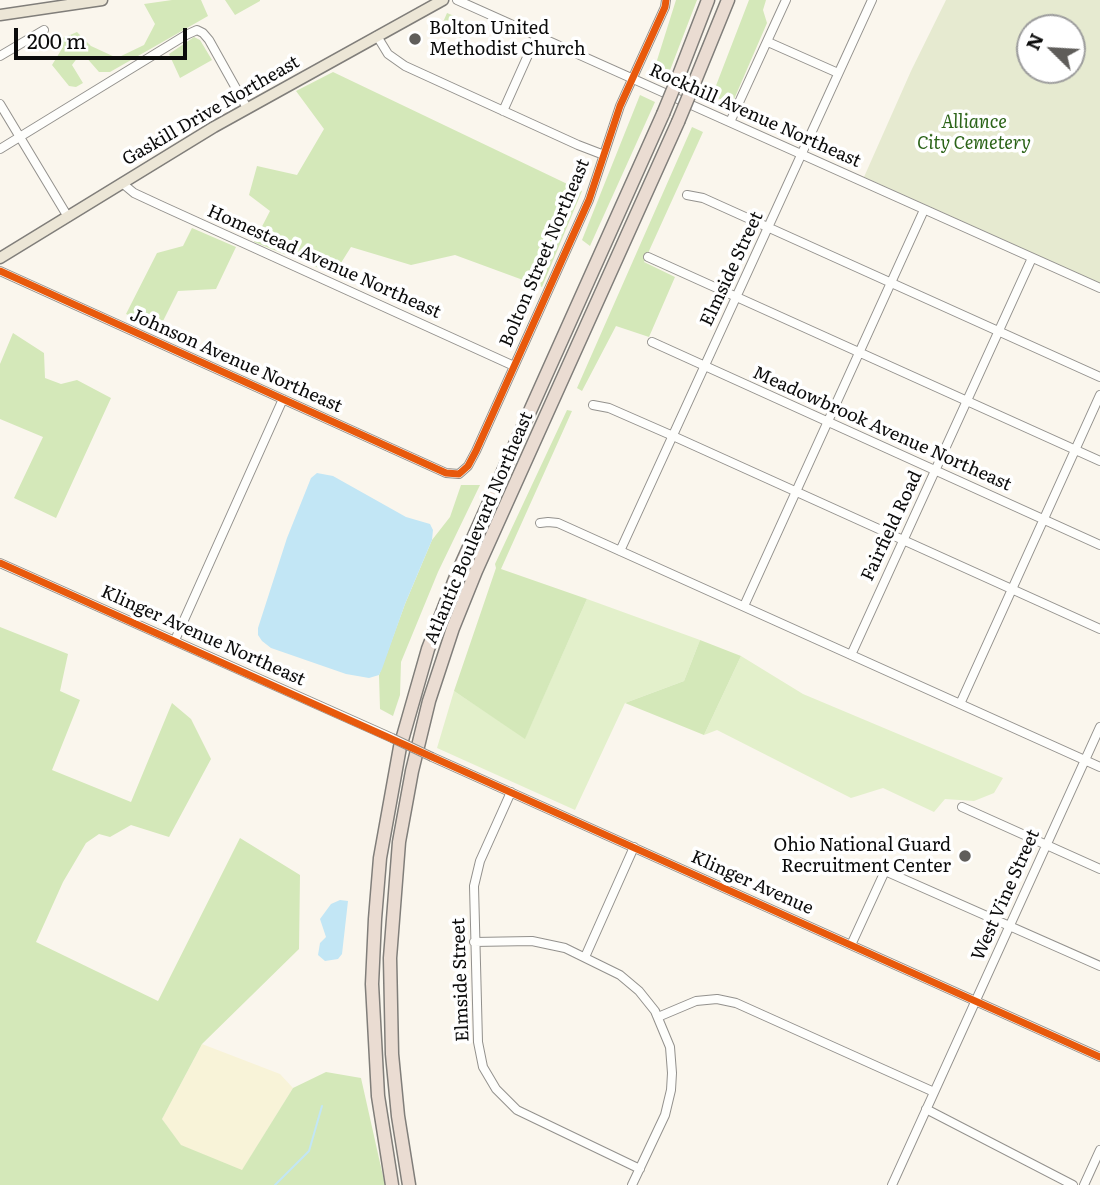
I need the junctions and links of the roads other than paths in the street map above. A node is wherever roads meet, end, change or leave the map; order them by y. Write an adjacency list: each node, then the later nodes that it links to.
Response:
1 (102, 0): 9 (main road)
2 (443, 0): 12 (main road, Gaskill Drive Northeast)
3 (457, 0): 11 (street, Rockhill Avenue Northeast)
4 (708, 0): 87 (highway, Atlantic Boulevard Northeast, bridge)
5 (728, 0): 88 (highway, Atlantic Boulevard Northeast, bridge)
6 (786, 0): 13 (street)
7 (872, 0): 15 (street, Elmside Street)
8 (666, 1): 16 (street, Bolton Street Northeast)
9 (0, 15)
10 (44, 30): 14 (street)
11 (537, 35): 16 (street, Rockhill Avenue Northeast); 19 (street)
12 (377, 36): 18 (main road, Gaskill Drive Northeast); 19 (street)
13 (768, 42): 15 (street); 20 (street)
14 (0, 56)
15 (838, 73): 24 (street, Elmside Street)
16 (632, 78): 20 (street, Rockhill Avenue Northeast); 23 (street, Bolton Street Northeast)
17 (0, 104): 21 (street)
18 (247, 108): 21 (street); 25 (main road, Gaskill Drive Northeast)
19 (503, 111): 23 (street)
20 (730, 122): 24 (street, Rockhill Avenue Northeast)
21 (20, 137): 22 (street); 28 (street)
22 (0, 149)
23 (604, 155): 40 (street, Bolton Street Northeast)
24 (802, 155): 27 (street, Rockhill Avenue Northeast); 29 (street, Elmside Street)
25 (122, 183): 28 (main road, Gaskill Drive Northeast); 40 (street, Homestead Avenue Northeast)
26 (687, 195): 29 (street)
27 (924, 210): 32 (street, Rockhill Avenue Northeast); 34 (street)
28 (68, 217): 31 (main road, Gaskill Drive Northeast)
29 (769, 228): 34 (street); 36 (street, Elmside Street)
30 (648, 257): 36 (street)
31 (0, 258)
32 (1032, 258): 35 (street, Rockhill Avenue Northeast); 37 (street, Fairfield Road)
33 (0, 271): 44 (street, Johnson Avenue Northeast)
34 (891, 282): 37 (street); 39 (street)
35 (1100, 288)
36 (737, 297): 39 (street); 41 (street, Elmside Street)
37 (1000, 331): 42 (street); 45 (street, Fairfield Road)
38 (652, 342): 41 (street, Meadowbrook Avenue Northeast)
39 (859, 352): 45 (street); 47 (street)
40 (514, 366): 52 (street, Bolton Street Northeast)
41 (705, 367): 47 (street, Meadowbrook Avenue Northeast); 48 (street, Elmside Street)
42 (1100, 377)
43 (1100, 395): 49 (street)
44 (284, 399): 52 (street, Johnson Avenue Northeast); 63 (street)
45 (967, 401): 49 (street); 51 (street, Fairfield Road)
46 (593, 405): 48 (street)
47 (827, 421): 51 (street, Meadowbrook Avenue Northeast); 53 (street)
48 (673, 436): 53 (street); 58 (street, Elmside Street)
49 (1075, 450): 50 (street); 54 (street)
50 (1100, 461)
51 (935, 470): 54 (street, Meadowbrook Avenue Northeast); 56 (street, Fairfield Road)
52 (459, 474)
53 (795, 492): 56 (street); 61 (street)
54 (1044, 519): 57 (street, Meadowbrook Avenue Northeast); 60 (street)
55 (540, 523): 58 (street)
56 (903, 540): 60 (street); 64 (street, Fairfield Road)
57 (1100, 545)
58 (620, 551): 61 (street)
59 (0, 563): 63 (street, Klinger Avenue Northeast)
60 (1012, 589): 62 (street); 65 (street)
61 (744, 606): 64 (street)
62 (1100, 629)
63 (175, 640): 67 (street, Klinger Avenue Northeast)
64 (851, 655): 65 (street)
65 (960, 704): 68 (street)
66 (1100, 727): 68 (street, West Vine Street)
67 (392, 738): 70 (street, Klinger Avenue, bridge)
68 (1085, 760): 69 (street); 72 (street, West Vine Street)
69 (1100, 767)
70 (511, 792): 73 (street, Klinger Avenue); 76 (street, Elmside Street)
71 (962, 807): 72 (street)
72 (1046, 845): 74 (street); 75 (street, West Vine Street)
73 (634, 847): 77 (street, Klinger Avenue); 78 (street)
74 (1100, 869)
75 (1009, 926): 77 (street); 79 (street); 80 (street, West Vine Street)
76 (474, 942): 78 (street); 86 (street, Elmside Street)
77 (851, 945): 80 (street, Klinger Avenue)
78 (585, 957): 81 (street)
79 (1100, 966)
80 (975, 1001): 82 (street, Klinger Avenue); 83 (street, West Vine Street)
81 (658, 1017): 83 (street); 86 (street)
82 (1100, 1057)
83 (934, 1092): 84 (street, West Vine Street)
84 (926, 1109): 90 (street, West Vine Street); 91 (street)
85 (1100, 1150): 92 (street)
86 (640, 1169): 89 (street)
87 (392, 1185)
88 (409, 1185)
89 (632, 1185)
90 (892, 1185)
91 (1073, 1185)
92 (1084, 1185)

